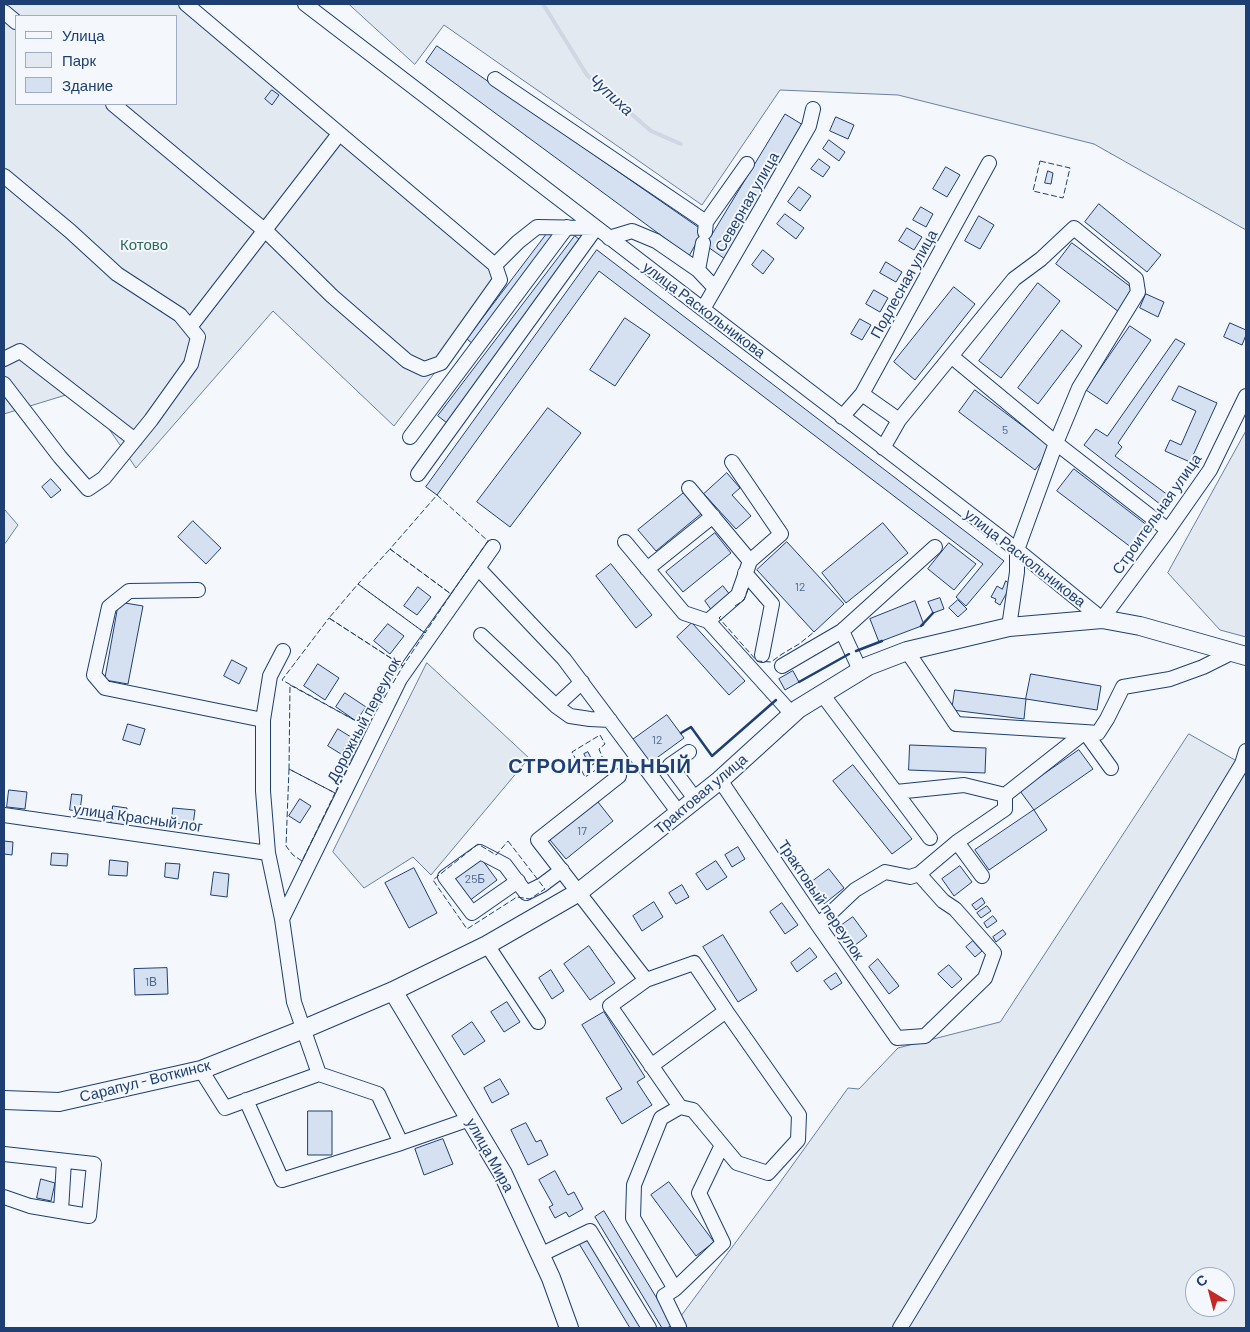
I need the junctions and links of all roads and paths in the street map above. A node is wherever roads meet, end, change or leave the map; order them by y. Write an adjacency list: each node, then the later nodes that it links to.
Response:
1 (186, 4): 8 (street)
2 (305, 4): 13 (street, улица Раскольникова)
3 (4, 12): 4 (street)
4 (15, 21)
5 (495, 79): 15 (street)
6 (114, 105): 14 (street)
7 (813, 109): 19 (street, Северная улица)
8 (339, 134): 14 (street); 17 (street)
9 (989, 163): 25 (street, Подлесная улица)
10 (747, 164): 15 (street)
11 (4, 176): 21 (street)
12 (567, 227): 13 (street); 17 (street); 29 (street)
13 (596, 228): 16 (street, улица Раскольникова); 34 (street)
14 (264, 230): 17 (street); 21 (street)
15 (705, 232): 18 (street)
16 (609, 238): 18 (street); 20 (street, улица Раскольникова)
17 (495, 265)
18 (698, 270): 19 (street)
19 (715, 288): 20 (street, Северная улица)
20 (703, 309): 27 (street, улица Раскольникова)
21 (190, 327): 30 (street)
22 (951, 356): 28 (street); 31 (street); 31 (street)
23 (4, 359): 30 (street)
24 (4, 384): 30 (street)
25 (862, 394): 27 (street, Подлесная улица); 28 (street)
26 (1246, 396): 37 (street, Строительная улица)
27 (842, 416): 32 (street, улица Раскольникова)
28 (899, 420): 32 (street)
29 (410, 437)
30 (135, 440)
31 (1056, 443): 37 (street); 41 (street)
32 (883, 448): 41 (street, улица Раскольникова)
33 (732, 462): 42 (street)
34 (418, 474)
35 (689, 488): 36 (street)
36 (712, 516): 42 (street); 44 (street)
37 (1168, 530): 46 (street, Строительная улица)
38 (625, 542): 44 (street)
39 (493, 547): 43 (street, Дорожный переулок)
40 (935, 547): 49 (street)
41 (1017, 550): 46 (street, улица Раскольникова); 48 (street)
42 (748, 567): 47 (street); 54 (street)
43 (478, 568): 57 (street); 82 (street, Дорожный переулок)
44 (648, 569): 47 (street)
45 (198, 590): 61 (street)
46 (1102, 619): 48 (main road, улица Раскольникова); 53 (main road, улица Раскольникова)
47 (708, 620): 60 (street)
48 (1013, 626): 52 (main road, Трактовая улица)
49 (842, 631): 55 (street); 56 (street)
50 (482, 635): 59 (street)
51 (283, 650): 61 (street)
52 (907, 650): 56 (main road, Трактовая улица); 63 (street)
53 (1240, 654): 63 (street)
54 (762, 655)
55 (782, 666)
56 (860, 670): 58 (main road, Трактовая улица)
57 (582, 682): 59 (street); 62 (street)
58 (822, 694): 60 (main road, Трактовая улица); 69 (street)
59 (556, 706): 62 (street)
60 (792, 714): 68 (main road, Трактовая улица)
61 (263, 720): 76 (street)
62 (610, 720): 72 (street)
63 (1085, 732): 66 (street); 70 (street)
64 (1246, 751): 108 (street)
65 (689, 752): 71 (street)
66 (1111, 768)
67 (619, 776): 77 (street)
68 (720, 780): 71 (main road, Трактовая улица); 83 (street, Трактовый переулок)
69 (896, 792): 70 (street); 74 (street)
70 (1005, 795): 75 (street)
71 (696, 800): 72 (main road, Трактовая улица)
72 (679, 813): 81 (main road, Трактовая улица)
73 (4, 815): 76 (street, улица Красный лог)
74 (930, 838)
75 (957, 842): 78 (street); 79 (street)
76 (268, 854): 82 (street)
77 (562, 870): 80 (street); 81 (street)
78 (919, 874): 83 (street); 83 (street, Трактовый переулок)
79 (982, 876)
80 (518, 882): 80 (street)
81 (578, 892): 84 (main road, Трактовая улица); 85 (street)
82 (282, 918): 89 (street)
83 (818, 925)
84 (487, 945): 86 (main road, Трактовая улица); 88 (street)
85 (646, 980): 87 (street); 90 (street)
86 (393, 991): 89 (main road, Сарапул - Воткинск); 96 (main road, улица Мира)
87 (726, 1011): 90 (street); 98 (street)
88 (538, 1022)
89 (304, 1030): 91 (main road, Сарапул - Воткинск); 92 (street)
90 (651, 1066): 95 (street)
91 (201, 1070): 93 (main road, Сарапул - Воткинск); 94 (street)
92 (319, 1074): 94 (street); 97 (street)
93 (4, 1100)
94 (246, 1100): 97 (street)
95 (680, 1107): 98 (street); 104 (street)
96 (470, 1119): 97 (street); 103 (main road, улица Мира)
97 (401, 1143)
98 (722, 1145): 104 (street)
99 (4, 1154): 100 (street)
100 (64, 1160): 102 (street); 102 (street)
101 (4, 1197): 102 (street)
102 (61, 1211)
103 (540, 1255): 105 (main road, улица Мира); 106 (street)
104 (675, 1289): 107 (street)
105 (569, 1328)
106 (648, 1328)
107 (678, 1328)
108 (900, 1328)

